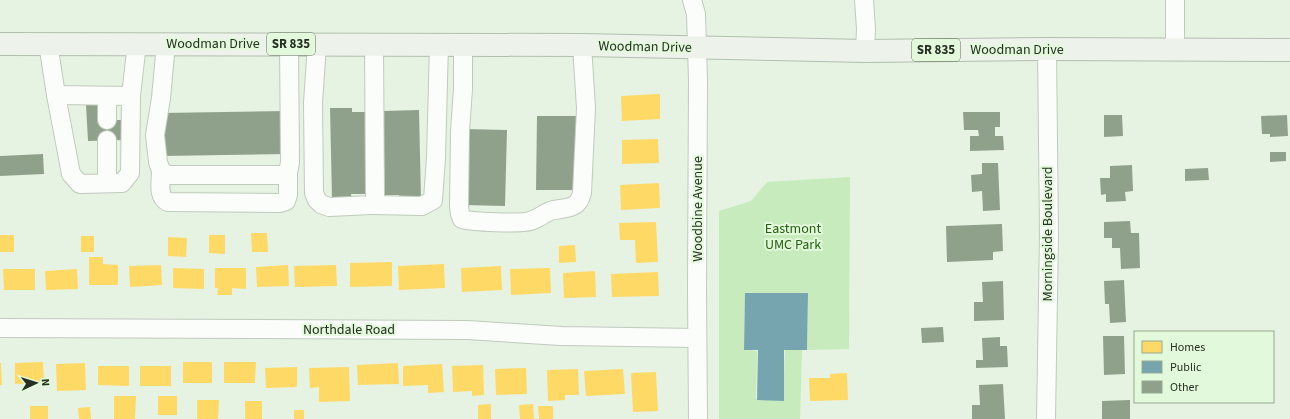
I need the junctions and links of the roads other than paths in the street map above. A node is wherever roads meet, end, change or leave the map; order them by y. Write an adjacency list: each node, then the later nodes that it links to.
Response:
1 (692, 0): 14 (street, Woodbine Avenue)
2 (864, 0): 18 (street)
3 (1175, 0): 16 (street)
4 (48, 43): 5 (main road, Woodman Drive / SR 835); 6 (main road, Woodman Drive / SR 835); 19 (street)
5 (0, 44)
6 (137, 44): 7 (main road, Woodman Drive / SR 835); 21 (street)
7 (166, 44): 8 (main road, Woodman Drive / SR 835); 24 (street)
8 (289, 44): 9 (main road, Woodman Drive / SR 835); 25 (street)
9 (316, 44): 10 (main road, Woodman Drive / SR 835); 27 (street)
10 (374, 44): 11 (main road, Woodman Drive / SR 835); 27 (street)
11 (439, 45): 12 (main road, Woodman Drive / SR 835); 27 (street)
12 (463, 45): 13 (main road, Woodman Drive / SR 835); 13 (street)
13 (582, 45): 14 (main road, Woodman Drive / SR 835)
14 (697, 48): 18 (main road, Woodman Drive / SR 835); 29 (street, Woodbine Avenue)
15 (1047, 49): 16 (main road, Woodman Drive / SR 835); 18 (main road, Woodman Drive / SR 835); 31 (street, Morningside Boulevard)
16 (1175, 49): 17 (main road, Woodman Drive / SR 835)
17 (1290, 50)
18 (865, 51)
19 (56, 95): 20 (street); 26 (street)
20 (106, 96): 21 (street); 22 (street)
21 (131, 96): 26 (street)
22 (107, 120)
23 (107, 140): 26 (street)
24 (161, 171): 25 (street); 25 (street)
25 (288, 173)
26 (107, 183)
27 (372, 205)
28 (0, 328): 29 (street, Northdale Road)
29 (697, 338): 30 (street, Woodbine Avenue)
30 (698, 419)
31 (1046, 419)

